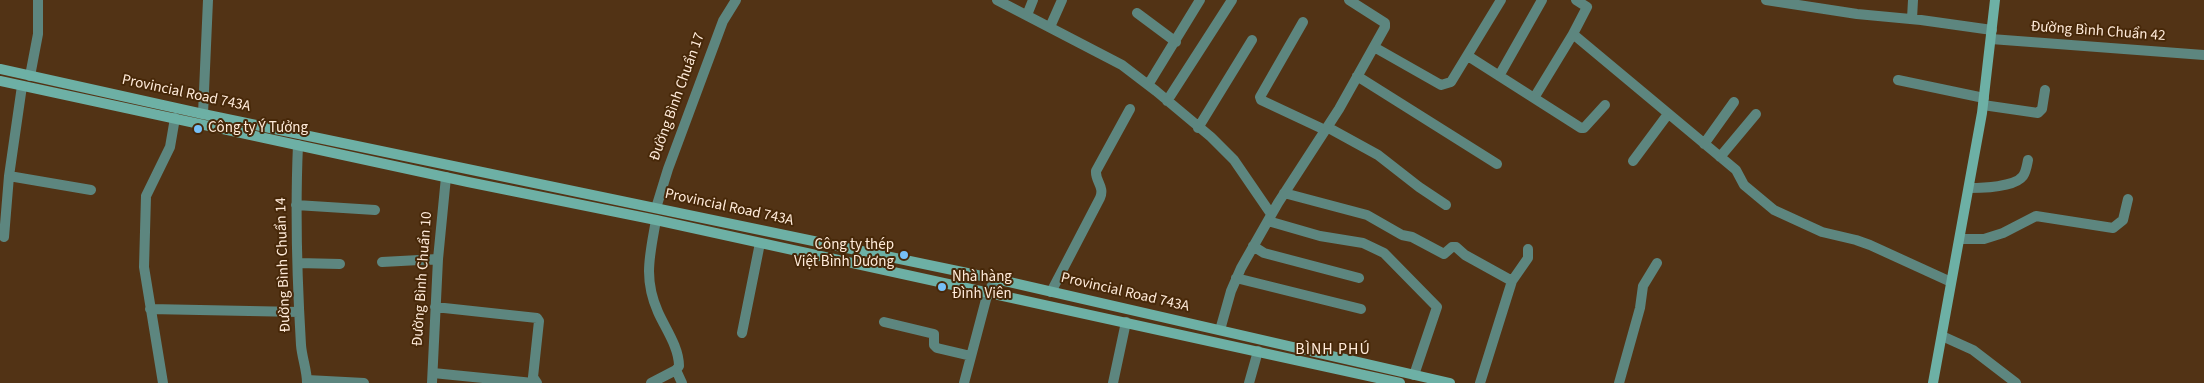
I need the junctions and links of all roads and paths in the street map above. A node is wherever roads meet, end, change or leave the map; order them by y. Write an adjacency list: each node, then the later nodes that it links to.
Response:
1 (38, 0): 30 (street)
2 (208, 0): 44 (street)
3 (736, 0): 66 (street, Đường Bình Chuẩn 17)
4 (997, 0): 18 (street)
5 (1033, 0): 18 (street)
6 (1062, 0): 21 (street)
7 (1200, 0): 25 (street)
8 (1232, 0): 39 (street)
9 (1349, 0): 26 (street)
10 (1501, 0): 28 (street)
11 (1542, 0): 32 (street)
12 (1576, 0): 16 (street)
13 (1766, 0): 19 (street, Đường Bình Chuẩn 42)
14 (1913, 0): 19 (street)
15 (1994, 0): 23 (main road)
16 (1588, 3): 22 (street)
17 (1137, 13): 25 (street)
18 (1027, 15): 21 (street)
19 (1912, 19): 23 (street, Đường Bình Chuẩn 42)
20 (1303, 22): 49 (street)
21 (1050, 27): 35 (street)
22 (1573, 34): 38 (street); 45 (street)
23 (1991, 34): 27 (street, Đường Bình Chuẩn 42); 41 (main road)
24 (1252, 40): 48 (street)
25 (1176, 42): 35 (street)
26 (1374, 47): 28 (street); 31 (street)
27 (2204, 55)
28 (1468, 56): 32 (street)
29 (0, 69): 30 (main road, Provincial Road 743A)
30 (30, 76): 44 (main road, Provincial Road 743A)
31 (1357, 76): 49 (street); 55 (street)
32 (1500, 76): 38 (street)
33 (1898, 80): 41 (street)
34 (0, 81): 36 (main road, Provincial Road 743A)
35 (1148, 85): 39 (street)
36 (22, 86): 47 (main road, Provincial Road 743A); 57 (street)
37 (2045, 90): 41 (street)
38 (1534, 98): 42 (street)
39 (1168, 101): 48 (street)
40 (1734, 102): 50 (street)
41 (1983, 102): 60 (main road)
42 (1605, 105)
43 (1130, 109): 86 (street)
44 (202, 114): 56 (main road, Provincial Road 743A)
45 (1668, 114): 50 (street); 54 (street)
46 (1756, 114): 52 (street)
47 (175, 118): 51 (main road, Provincial Road 743A); 88 (street)
48 (1198, 128): 68 (street)
49 (1326, 129): 62 (street); 65 (street)
50 (1704, 144): 52 (street)
51 (298, 145): 58 (main road, Provincial Road 743A); 64 (street, Đường Bình Chuẩn 14)
52 (1720, 157): 84 (street)
53 (2028, 160): 60 (street)
54 (1633, 161)
55 (1497, 164)
56 (472, 169): 59 (main road); 66 (main road, Provincial Road 743A)
57 (10, 176): 61 (street); 70 (street)
58 (446, 177): 59 (main road, Provincial Road 743A); 75 (street, Đường Bình Chuẩn 10)
59 (468, 182): 69 (main road, Provincial Road 743A)
60 (1969, 188): 71 (main road)
61 (92, 190)
62 (1284, 194): 68 (street); 83 (street)
63 (2128, 199): 71 (street)
64 (296, 205): 67 (street); 77 (street, Đường Bình Chuẩn 14)
65 (1446, 205)
66 (656, 208): 69 (main road); 82 (main road, Provincial Road 743A)
67 (375, 210)
68 (1270, 218): 73 (street); 99 (street)
69 (656, 220): 72 (main road, Provincial Road 743A); 98 (street)
70 (4, 237)
71 (1960, 239): 84 (main road)
72 (760, 243): 85 (main road, Provincial Road 743A); 94 (street)
73 (1253, 246): 80 (street); 81 (street)
74 (1528, 249): 83 (street)
75 (438, 259): 76 (street); 87 (street, Đường Bình Chuẩn 10)
76 (382, 262)
77 (298, 263): 79 (street); 90 (street, Đường Bình Chuẩn 14)
78 (1657, 263): 114 (street)
79 (340, 264)
80 (1236, 278): 89 (street); 93 (street)
81 (1359, 278)
82 (996, 279): 85 (street); 86 (main road, Provincial Road 743A)
83 (1512, 280): 113 (street)
84 (1950, 282): 95 (main road)
85 (988, 292): 92 (main road, Provincial Road 743A); 97 (street)
86 (1051, 292): 93 (main road, Provincial Road 743A)
87 (435, 307): 100 (street, Đường Bình Chuẩn 10); 106 (street)
88 (150, 309): 90 (street); 103 (street)
89 (1360, 309)
90 (299, 312): 101 (street, Đường Bình Chuẩn 14)
91 (884, 322): 97 (street)
92 (1126, 322): 96 (main road, Provincial Road 743A); 110 (street)
93 (1220, 330): 99 (main road, Provincial Road 743A)
94 (742, 333)
95 (1942, 336): 115 (main road); 116 (street)
96 (1258, 351): 102 (main road, Provincial Road 743A); 111 (street)
97 (970, 356): 109 (street)
98 (676, 370): 107 (street); 108 (street)
99 (1414, 375): 112 (main road, Provincial Road 743A)
100 (432, 378): 105 (street)
101 (307, 382): 104 (street)
102 (1395, 382)
103 (163, 383)
104 (364, 383)
105 (533, 383)
106 (537, 383)
107 (651, 383)
108 (682, 383)
109 (964, 383)
110 (1113, 383)
111 (1249, 383)
112 (1450, 383)
113 (1480, 383)
114 (1619, 383)
115 (1933, 383)
116 (2016, 383)

